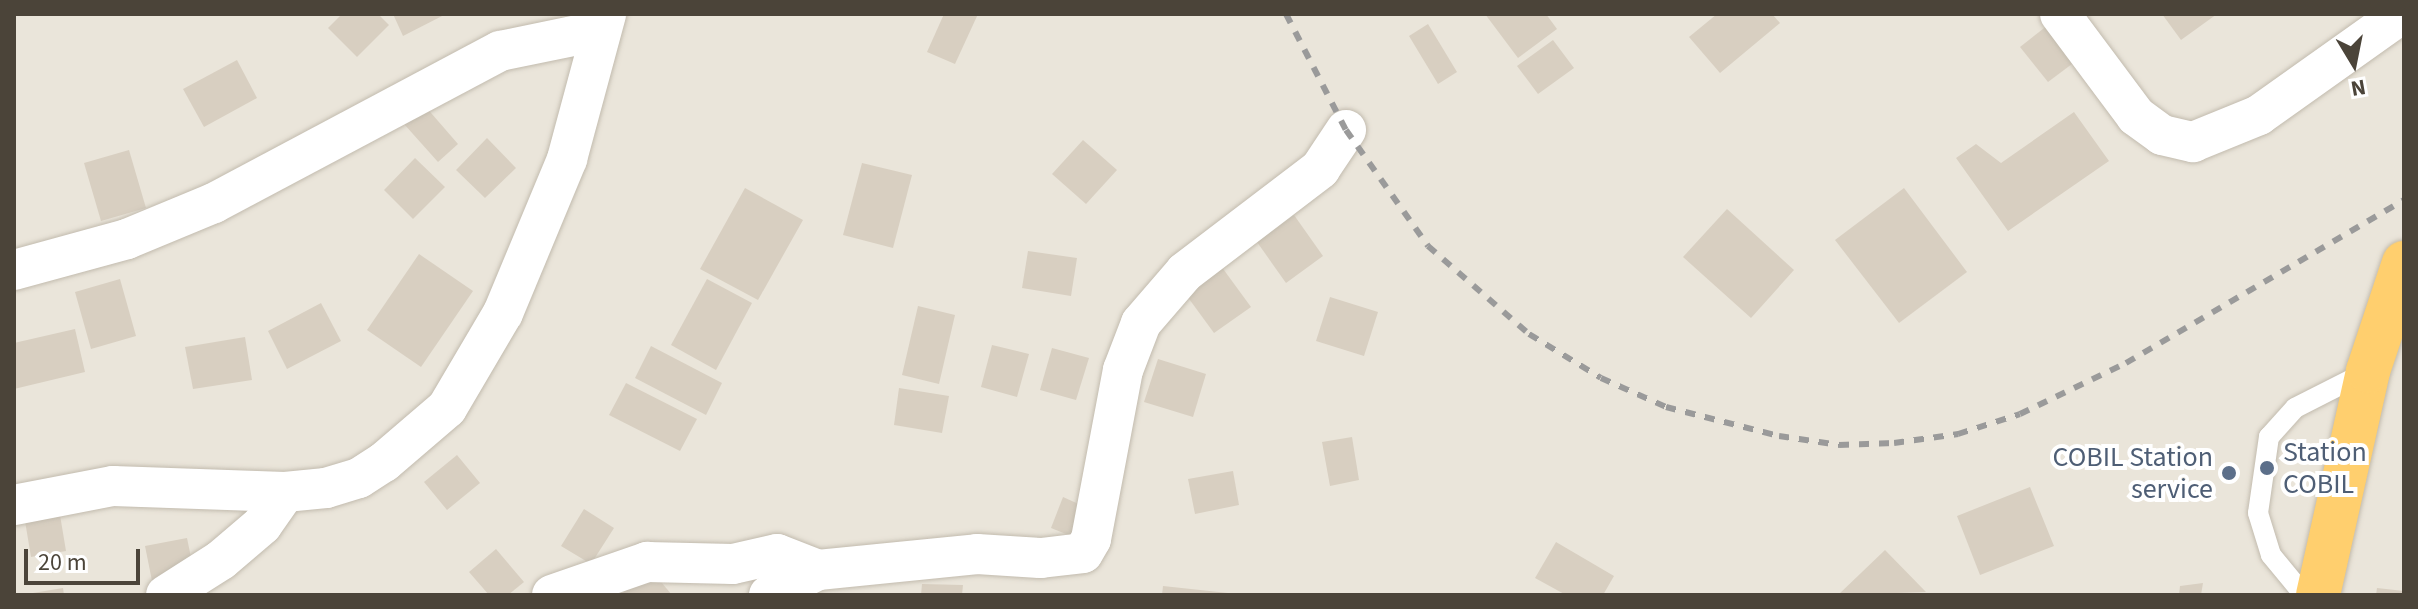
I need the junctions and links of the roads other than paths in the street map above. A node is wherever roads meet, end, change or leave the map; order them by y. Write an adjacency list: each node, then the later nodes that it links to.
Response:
1 (2060, 14): 2 (street)
2 (2401, 14)
3 (606, 15): 6 (street); 8 (street)
4 (1346, 130): 10 (street)
5 (2404, 263): 7 (highway)
6 (14, 270)
7 (2368, 371): 14 (lane); 15 (highway)
8 (285, 492): 9 (street); 11 (street)
9 (14, 505)
10 (818, 570): 12 (street); 13 (street)
11 (166, 595)
12 (552, 595)
13 (769, 595)
14 (2304, 595)
15 (2318, 595)

